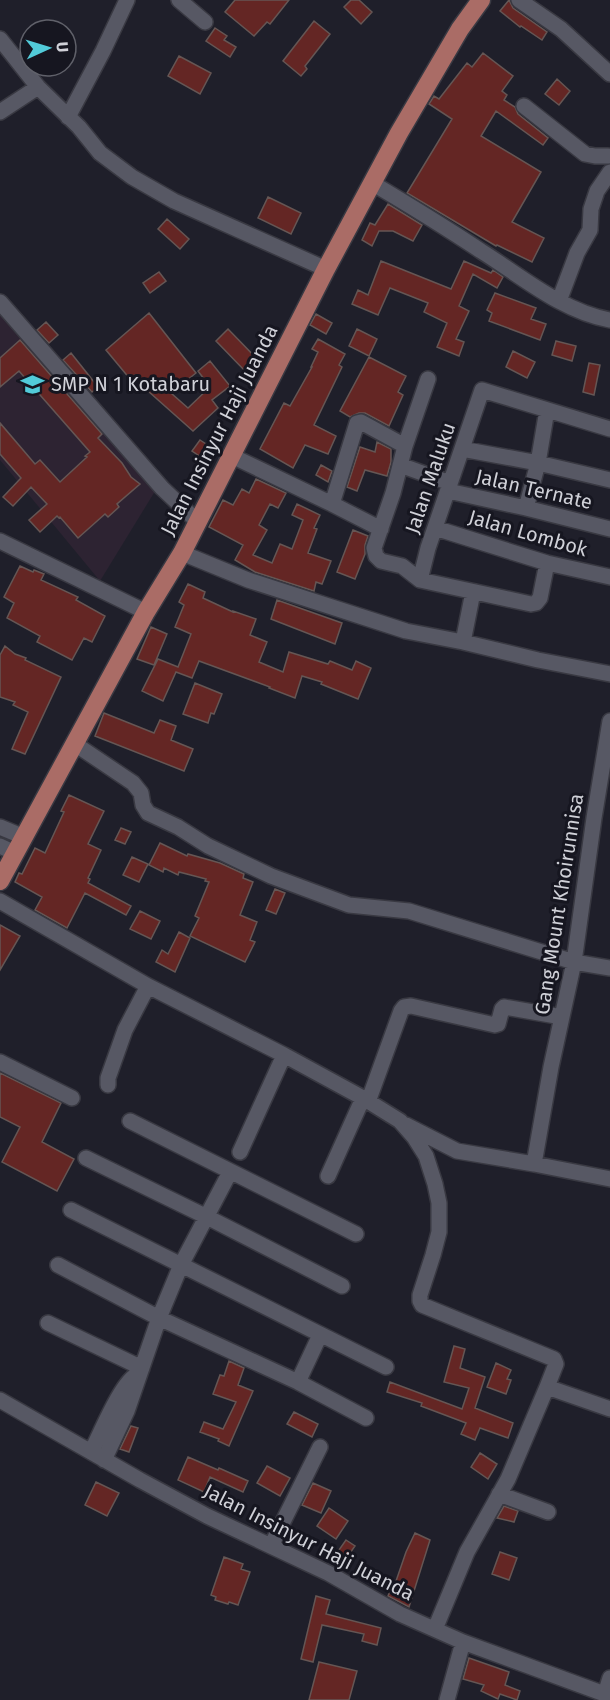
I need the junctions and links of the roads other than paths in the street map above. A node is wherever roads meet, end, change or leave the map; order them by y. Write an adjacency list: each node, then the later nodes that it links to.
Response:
1 (128, 0): 11 (street)
2 (179, 0): 5 (street)
3 (481, 0): 14 (highway, Jalan Insinyur Haji Juanda)
4 (519, 0): 7 (street)
5 (206, 22)
6 (0, 39): 8 (street)
7 (610, 74)
8 (38, 87): 10 (street); 11 (street)
9 (524, 106): 12 (street)
10 (0, 112)
11 (68, 117): 15 (street)
12 (609, 154)
13 (610, 172): 16 (street)
14 (372, 183): 15 (highway, Jalan Insinyur Haji Juanda); 16 (street)
15 (326, 269): 24 (highway, Jalan Insinyur Haji Juanda)
16 (559, 301): 18 (street)
17 (0, 302): 31 (street)
18 (610, 320)
19 (428, 379): 22 (street)
20 (547, 410): 21 (street); 23 (street, Jalan Maluku); 25 (street)
21 (610, 429)
22 (405, 446): 26 (street); 29 (street)
23 (462, 449): 25 (street); 28 (street, Jalan Maluku)
24 (231, 456): 29 (street); 31 (highway, Jalan Insinyur Haji Juanda)
25 (538, 463): 27 (street); 30 (street)
26 (400, 465): 28 (street, Jalan Ternate); 33 (street)
27 (610, 480)
28 (449, 487): 30 (street, Jalan Ternate); 32 (street, Jalan Maluku)
29 (332, 504): 33 (street)
30 (526, 507): 34 (street, Jalan Ternate)
31 (198, 522): 36 (highway, Jalan Insinyur Haji Juanda)
32 (435, 528): 37 (street, Jalan Lombok); 39 (street, Jalan Maluku)
33 (381, 529): 39 (street)
34 (610, 529)
35 (0, 541): 41 (street)
36 (182, 553): 41 (highway, Jalan Insinyur Haji Juanda); 42 (street)
37 (547, 563): 38 (street, Jalan Lombok); 40 (street)
38 (610, 577)
39 (420, 580): 40 (street)
40 (473, 591): 42 (street)
41 (146, 612): 45 (highway, Jalan Insinyur Haji Juanda)
42 (463, 642): 43 (street)
43 (610, 674)
44 (610, 721): 50 (street, Gang Mount Khoirunnisa)
45 (75, 744): 47 (highway, Jalan Insinyur Haji Juanda); 50 (street)
46 (0, 827): 47 (street)
47 (13, 845): 48 (highway, Jalan Insinyur Haji Juanda)
48 (0, 882)
49 (0, 901): 52 (street)
50 (574, 962): 51 (street); 53 (street, Gang Mount Khoirunnisa)
51 (610, 968)
52 (148, 986): 54 (street); 56 (street)
53 (562, 1017): 58 (street); 63 (street, Gang Mount Khoirunnisa)
54 (284, 1055): 58 (street); 61 (street)
55 (0, 1062): 57 (street)
56 (108, 1085)
57 (72, 1098)
58 (366, 1100): 60 (street); 65 (street)
59 (130, 1121): 64 (street)
60 (400, 1121): 63 (street); 79 (street)
61 (240, 1152)
62 (86, 1158): 68 (street)
63 (534, 1164): 66 (street)
64 (230, 1172): 68 (street); 69 (street)
65 (328, 1176)
66 (610, 1179)
67 (71, 1210): 71 (street)
68 (207, 1217): 71 (street); 72 (street)
69 (356, 1234)
70 (58, 1265): 73 (street)
71 (181, 1265): 73 (street); 75 (street)
72 (342, 1286)
73 (159, 1318): 77 (street); 78 (street)
74 (48, 1323): 77 (street)
75 (320, 1335): 76 (street); 78 (street)
76 (386, 1367)
77 (141, 1371): 84 (street)
78 (298, 1382): 82 (street)
79 (547, 1387): 81 (street); 85 (street)
80 (0, 1400): 84 (street, Jalan Insinyur Haji Juanda)
81 (610, 1409)
82 (366, 1418)
83 (320, 1447): 87 (street)
84 (97, 1456): 87 (street, Jalan Insinyur Haji Juanda)
85 (499, 1494): 86 (street); 88 (street)
86 (548, 1512)
87 (271, 1546): 88 (street, Jalan Insinyur Haji Juanda)
88 (435, 1629): 89 (street, Jalan Insinyur Haji Juanda)
89 (463, 1642): 91 (street, Jalan Insinyur Haji Juanda); 92 (street)
90 (610, 1678): 91 (street)
91 (608, 1695)
92 (447, 1700)

